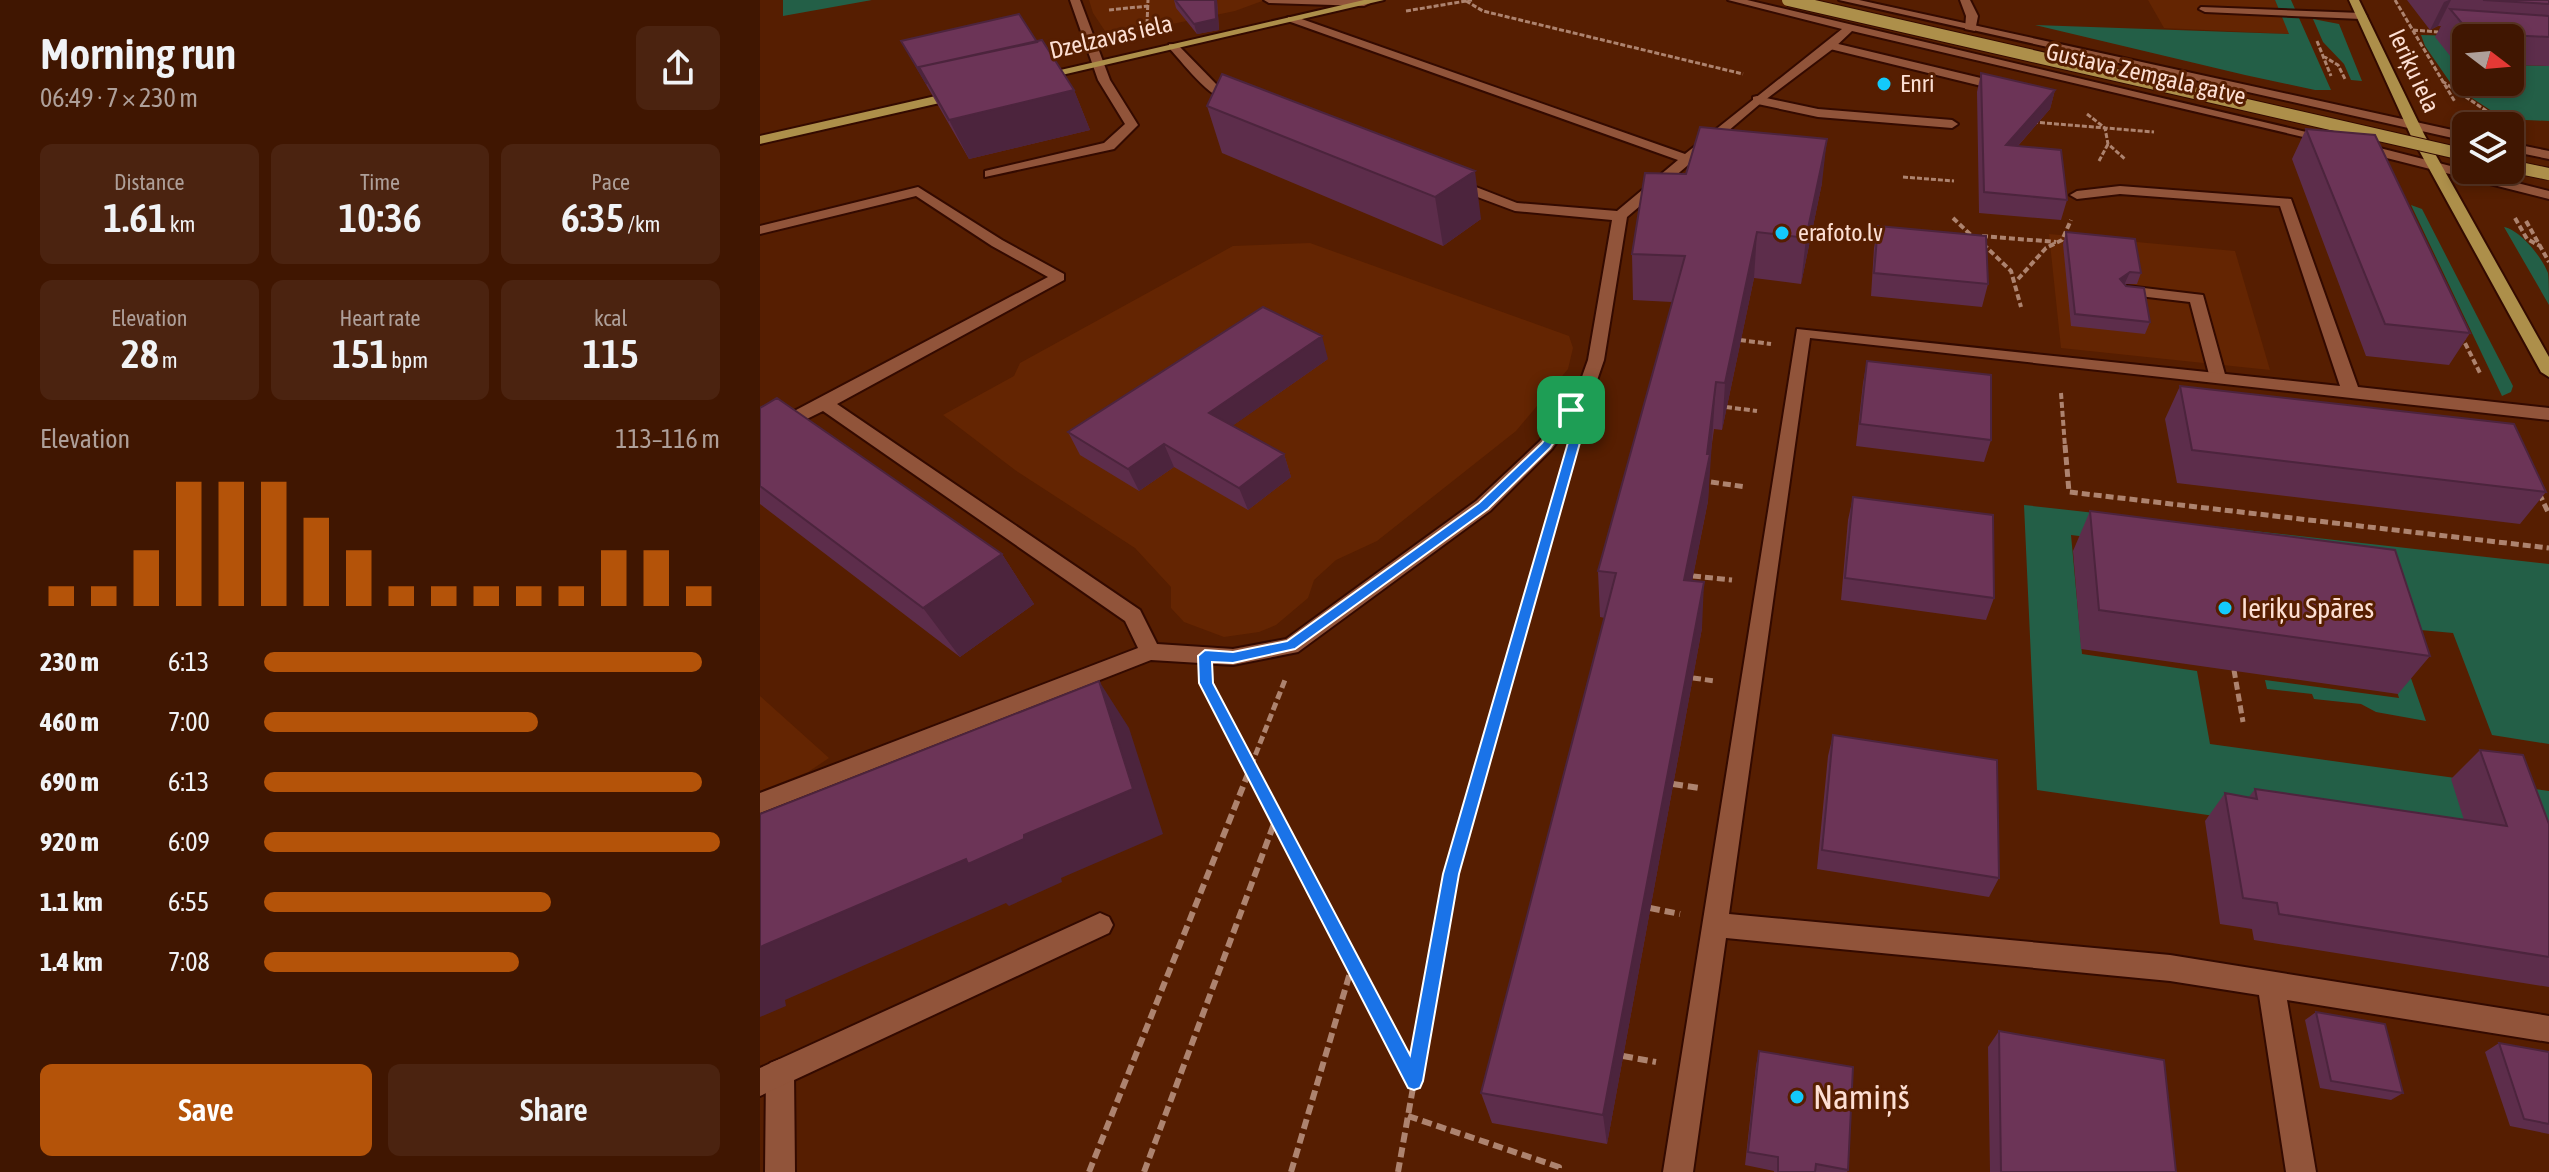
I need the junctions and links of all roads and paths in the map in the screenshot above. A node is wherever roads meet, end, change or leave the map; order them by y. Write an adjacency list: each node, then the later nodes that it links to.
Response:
1 (1075, 0): 24 (street)
2 (1148, 0): 14 (path)
3 (1269, 0): 12 (street)
4 (1379, 0): 12 (main road, Dzelzavas iela)
5 (1733, 0): 17 (street, Gustava Zemgala gatve)
6 (1788, 0): 42 (main road, Gustava Zemgala gatve, bridge)
7 (1844, 0): 18 (street, Gustava Zemgala gatve)
8 (1965, 0): 18 (street)
9 (2354, 0): 15 (main road, Ieriķu iela)
10 (2395, 0): 19 (path)
11 (1466, 1): 27 (path)
12 (1364, 3): 16 (main road, Dzelzavas iela)
13 (2205, 9): 15 (street)
14 (1098, 11)
15 (2361, 16): 37 (main road, Ieriķu iela)
16 (1292, 19): 21 (main road, Dzelzavas iela); 44 (street)
17 (1850, 27): 22 (street); 45 (street, Gustava Zemgala gatve)
18 (1971, 29): 37 (street, Gustava Zemgala gatve)
19 (2412, 30): 20 (path); 25 (path)
20 (2438, 32)
21 (1173, 46): 24 (main road, Dzelzavas iela); 32 (street)
22 (1830, 46): 27 (street); 29 (street)
23 (2323, 56): 28 (path)
24 (1100, 62): 26 (main road, Dzelzavas iela); 47 (street)
25 (2440, 80): 33 (path); 34 (path)
26 (1015, 82)
27 (1782, 82): 31 (street)
28 (2348, 86)
29 (2015, 90)
30 (971, 92): 40 (main road)
31 (1757, 100): 36 (street); 44 (street)
32 (1254, 106)
33 (2464, 106)
34 (2471, 108)
35 (2030, 121): 38 (path)
36 (1952, 124)
37 (2412, 125): 39 (street, Gustava Zemgala gatve); 45 (main road, Ieriķu iela)
38 (2166, 133)
39 (2452, 134)
40 (760, 140)
41 (2524, 150): 43 (street)
42 (2452, 152)
43 (2549, 155)
44 (1687, 159): 55 (street)
45 (2437, 168): 53 (street, Gustava Zemgala gatve); 70 (main road, Ieriķu iela)
46 (2524, 169): 48 (main road, bridge)
47 (990, 174)
48 (2549, 174)
49 (1903, 177): 51 (path)
50 (1443, 179): 55 (street)
51 (1954, 181)
52 (2077, 195): 72 (street)
53 (2549, 195)
54 (2511, 209): 58 (path)
55 (1620, 216): 75 (street)
56 (1953, 218): 61 (path)
57 (2509, 222): 58 (path)
58 (2518, 224): 59 (path); 64 (path)
59 (2528, 225)
60 (760, 230): 73 (street)
61 (1969, 234): 62 (path); 65 (path)
62 (2060, 243): 63 (path); 65 (path)
63 (2072, 244)
64 (2549, 262)
65 (2018, 279): 67 (path)
66 (2127, 291): 71 (street)
67 (2021, 307)
68 (2456, 325): 74 (path)
69 (2059, 361): 71 (street); 80 (path); 90 (street)
70 (2549, 372)
71 (2218, 378): 72 (street)
72 (2351, 393): 74 (street)
73 (824, 404): 77 (street); 82 (street)
74 (2497, 408): 76 (street)
75 (1571, 410): 81 (street); 95 (path)
76 (2549, 414)
77 (760, 436)
78 (2536, 488): 79 (path)
79 (2549, 514)
80 (2549, 548)
81 (1291, 646): 83 (street); 86 (path)
82 (1150, 652): 83 (street); 87 (street)
83 (1205, 656): 86 (path)
84 (2234, 670): 85 (path)
85 (2243, 722)
86 (1249, 771): 88 (path); 98 (path)
87 (760, 803)
88 (1276, 819): 91 (path); 99 (path)
89 (1100, 925): 94 (street)
90 (1714, 925): 92 (street); 103 (street)
91 (1352, 965): 95 (path); 100 (path)
92 (2271, 985): 93 (street); 104 (street)
93 (2549, 1029)
94 (770, 1077): 97 (street)
95 (1414, 1081): 96 (path)
96 (1408, 1116): 101 (path); 102 (path)
97 (780, 1172)
98 (1089, 1172)
99 (1144, 1172)
100 (1291, 1172)
101 (1398, 1172)
102 (1558, 1172)
103 (1678, 1172)
104 (2301, 1172)

